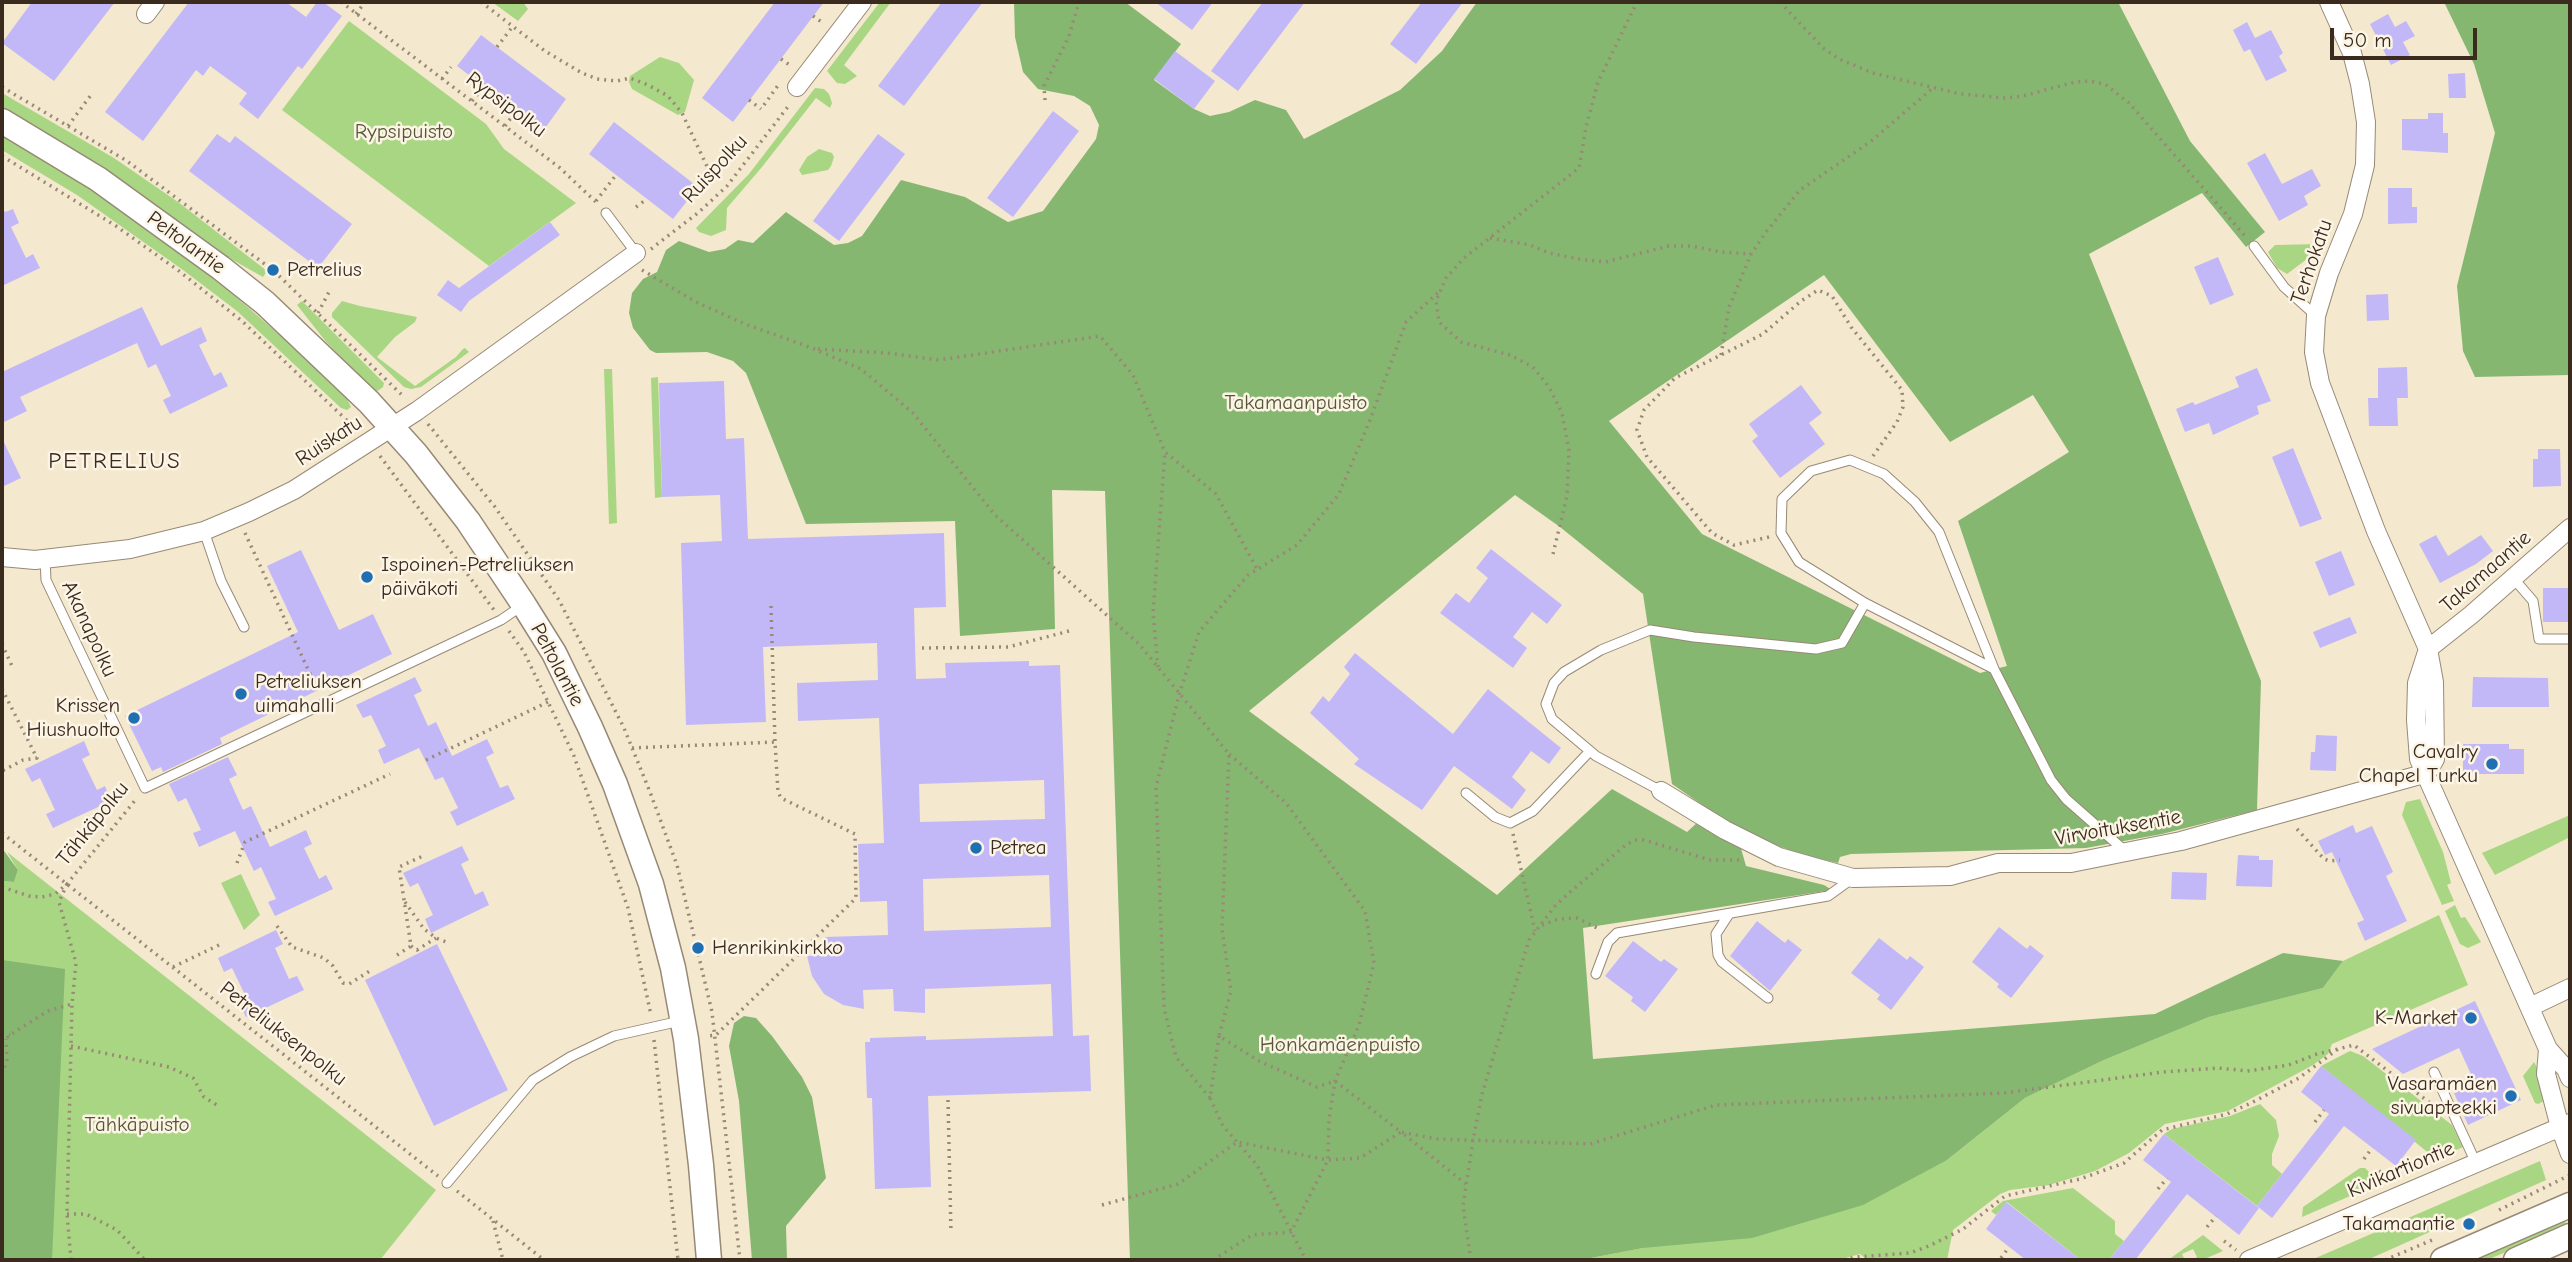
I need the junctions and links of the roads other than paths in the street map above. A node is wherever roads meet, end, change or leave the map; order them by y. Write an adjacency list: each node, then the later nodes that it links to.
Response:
1 (862, 2): 3 (street)
2 (2329, 2): 8 (street, Terhokatu)
3 (797, 87)
4 (2, 121): 9 (street, Peltolantie)
5 (606, 213): 7 (lane)
6 (2254, 246): 8 (lane)
7 (637, 260): 9 (street, Ruiskatu)
8 (2316, 316): 20 (street, Terhokatu)
9 (392, 427): 11 (street, Ruiskatu); 16 (street, Peltolantie)
10 (2570, 528): 12 (street, Takamaantie)
11 (204, 531): 14 (street, Ruiskatu); 18 (lane)
12 (2563, 547): 15 (street, Takamaantie)
13 (2, 557): 14 (street, Ruiskatu)
14 (45, 559): 24 (lane, Akanapolku)
15 (2514, 579): 19 (lane); 20 (street, Takamaantie)
16 (524, 604): 24 (lane, Tähkäpolku); 34 (street, Peltolantie)
17 (1865, 604): 21 (lane); 21 (lane); 22 (lane)
18 (244, 627)
19 (2570, 639)
20 (2428, 649): 23 (street)
21 (1994, 669): 27 (lane)
22 (1590, 751): 25 (lane); 26 (lane)
23 (2427, 773): 27 (street, Virvoituksentie); 33 (street)
24 (145, 788)
25 (1661, 791): 28 (street, Virvoituksentie)
26 (1466, 793)
27 (2126, 852): 28 (street, Virvoituksentie)
28 (1853, 878): 29 (lane)
29 (1729, 914): 30 (lane); 32 (lane)
30 (1596, 974)
31 (2570, 988): 33 (street)
32 (1768, 998)
33 (2530, 1007): 35 (street)
34 (682, 1020): 41 (lane); 45 (street, Peltolantie)
35 (2548, 1049): 37 (street); 38 (street)
36 (2434, 1072): 40 (lane)
37 (2570, 1078)
38 (2565, 1125): 39 (street); 40 (street, Kivikartiontie)
39 (2570, 1154)
40 (2476, 1163): 44 (street, Kivikartiontie)
41 (447, 1183)
42 (2570, 1205): 46 (street)
43 (2570, 1236): 47 (street)
44 (2243, 1255)
45 (709, 1260)
46 (2443, 1260)
47 (2516, 1260)

